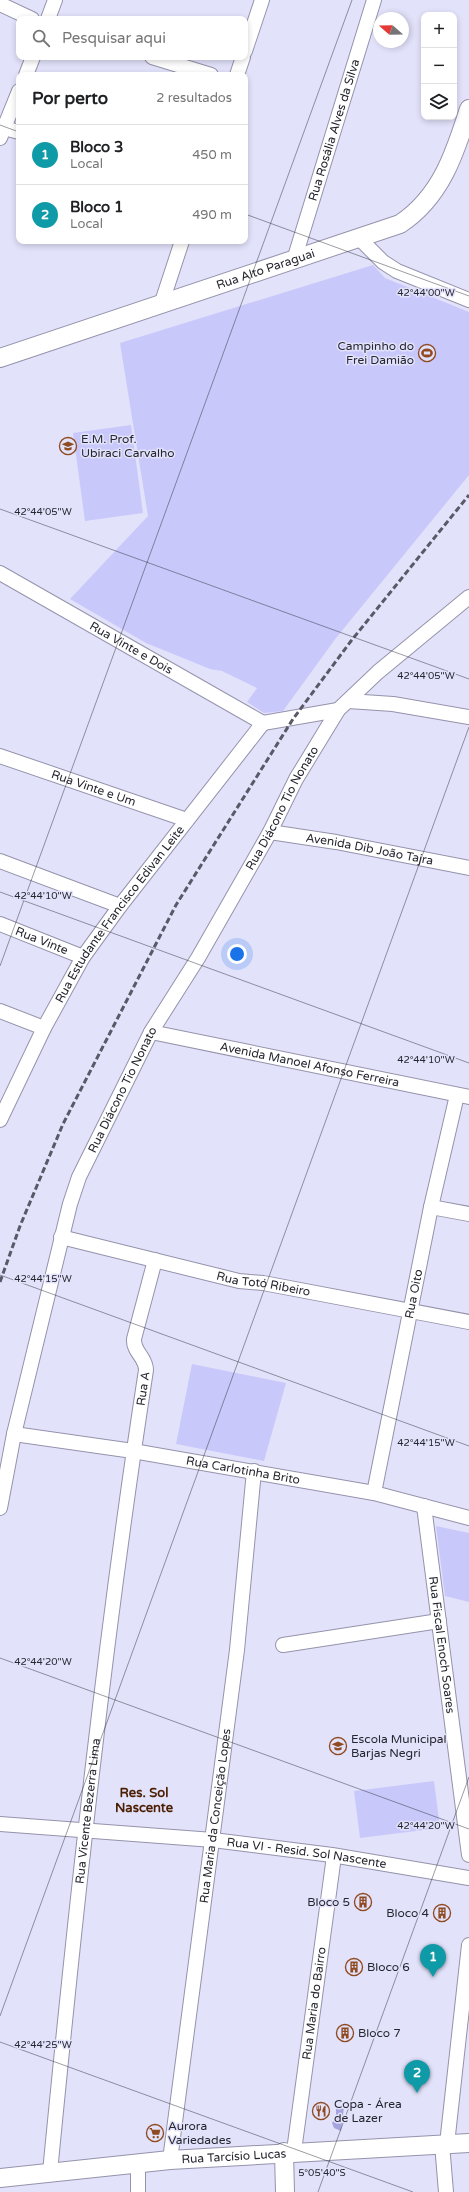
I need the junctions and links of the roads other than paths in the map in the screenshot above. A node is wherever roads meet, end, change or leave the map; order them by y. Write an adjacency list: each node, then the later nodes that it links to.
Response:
1 (55, 0): 6 (street)
2 (262, 0): 7 (street)
3 (374, 0): 20 (street, Rua Rosália Alves da Silva)
4 (0, 4): 5 (street)
5 (26, 16)
6 (49, 16)
7 (248, 42)
8 (32, 60): 11 (street)
9 (162, 60): 12 (street)
10 (242, 60): 13 (street)
11 (27, 72)
12 (201, 72)
13 (238, 72)
14 (16, 98): 17 (street)
15 (469, 109): 18 (street, Rua Alto Paraguai)
16 (16, 132): 17 (street)
17 (2, 133)
18 (360, 239): 20 (street, Rua Alto Paraguai); 21 (street)
19 (181, 244): 22 (street)
20 (294, 260): 22 (street, Rua Alto Paraguai)
21 (469, 300)
22 (162, 302): 23 (street, Rua Alto Paraguai)
23 (0, 358)
24 (0, 573): 28 (street, Rua Vinte e Dois)
25 (469, 597): 26 (street, Rua Diácono Tio Nonato)
26 (343, 705): 27 (street); 28 (street); 31 (street, Rua Diácono Tio Nonato)
27 (469, 717)
28 (263, 722): 30 (street, Rua Estudante Francisco Edivan Leite)
29 (0, 756): 30 (street, Rua Vinte e Um)
30 (187, 820): 34 (street, Rua Estudante Francisco Edivan Leite)
31 (270, 832): 33 (street, Avenida Dib João Tajra); 39 (street, Rua Diácono Tio Nonato)
32 (0, 861): 34 (street)
33 (469, 868)
34 (120, 906): 36 (street, Rua Estudante Francisco Edivan Leite)
35 (0, 924): 36 (street, Rua Vinte)
36 (83, 957): 38 (street, Rua Estudante Francisco Edivan Leite)
37 (0, 1011): 38 (street)
38 (44, 1028): 41 (street, Rua Estudante Francisco Edivan Leite)
39 (151, 1032): 40 (street, Avenida Manoel Afonso Ferreira); 44 (street, Rua Diácono Tio Nonato)
40 (463, 1096): 42 (street, Rua Oito)
41 (0, 1120)
42 (432, 1207): 43 (street); 46 (street, Rua Oito)
43 (469, 1214)
44 (60, 1237): 45 (street, Rua Totó Ribeiro); 48 (street, Rua Diácono Tio Nonato)
45 (155, 1260): 46 (street, Rua Totó Ribeiro); 49 (street, Rua A)
46 (411, 1311): 47 (street, Rua Totó Ribeiro); 51 (street, Rua Oito)
47 (469, 1322)
48 (14, 1434): 49 (street, Rua Carlotinha Brito); 53 (street, Rua Diácono Tio Nonato)
49 (133, 1451): 50 (street, Rua Carlotinha Brito); 58 (street, Rua Vicente Bezerra Lima)
50 (254, 1472): 51 (street, Rua Carlotinha Brito); 59 (street, Rua Maria da Conceição Lopes)
51 (374, 1493): 52 (street, Rua Carlotinha Brito)
52 (424, 1506): 54 (street, Rua Carlotinha Brito); 55 (street, Rua Fiscal Enoch Soares)
53 (0, 1508)
54 (469, 1518)
55 (439, 1621): 56 (street); 60 (street, Rua Fiscal Enoch Soares)
56 (283, 1644)
57 (0, 1824): 58 (street, Rua VI - Resid. Sol Nascente)
58 (85, 1830): 59 (street, Rua VI - Resid. Sol Nascente); 69 (street, Rua Vicente Bezerra Lima)
59 (213, 1840): 61 (street, Rua VI - Resid. Sol Nascente); 67 (street, Rua Maria da Conceição Lopes)
60 (469, 1855)
61 (334, 1856): 62 (street, Rua VI - Resid. Sol Nascente); 66 (street, Rua Maria do Bairro)
62 (469, 1878)
63 (469, 1945): 65 (street)
64 (469, 2143): 65 (street, Rua Tarcísio Lucas)
65 (445, 2144): 66 (street, Rua Tarcísio Lucas); 73 (street)
66 (289, 2152): 67 (street, Rua Tarcísio Lucas); 72 (street, Rua Maria do Bairro)
67 (170, 2160): 68 (street, Rua Tarcísio Lucas)
68 (138, 2162): 69 (street, Rua Tarcísio Lucas); 71 (street)
69 (50, 2172): 70 (street, Rua Tarcísio Lucas)
70 (0, 2178)
71 (138, 2192)
72 (285, 2192)
73 (446, 2192)

